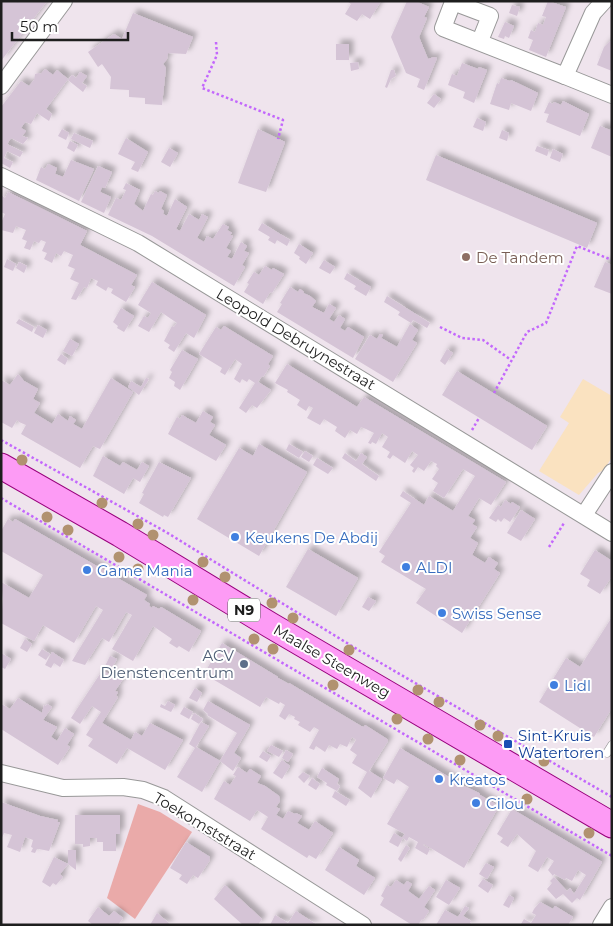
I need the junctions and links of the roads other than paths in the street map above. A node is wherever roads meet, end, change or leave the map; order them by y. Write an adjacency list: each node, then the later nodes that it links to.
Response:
1 (64, 1): 6 (street)
2 (452, 1): 4 (street); 4 (street)
3 (604, 1): 5 (street)
4 (480, 42): 5 (street)
5 (565, 76): 7 (street)
6 (1, 86)
7 (612, 95)
8 (1, 176): 11 (street, Leopold Debruynestraat)
9 (1, 466): 16 (main road, Maalse Steenweg / N9)
10 (612, 472): 11 (street)
11 (578, 512): 12 (street, Leopold Debruynestraat)
12 (612, 533)
13 (612, 745): 14 (lane)
14 (607, 753)
15 (1, 773): 18 (street, Toekomststraat)
16 (612, 825)
17 (612, 907): 19 (street)
18 (363, 925)
19 (601, 925)

